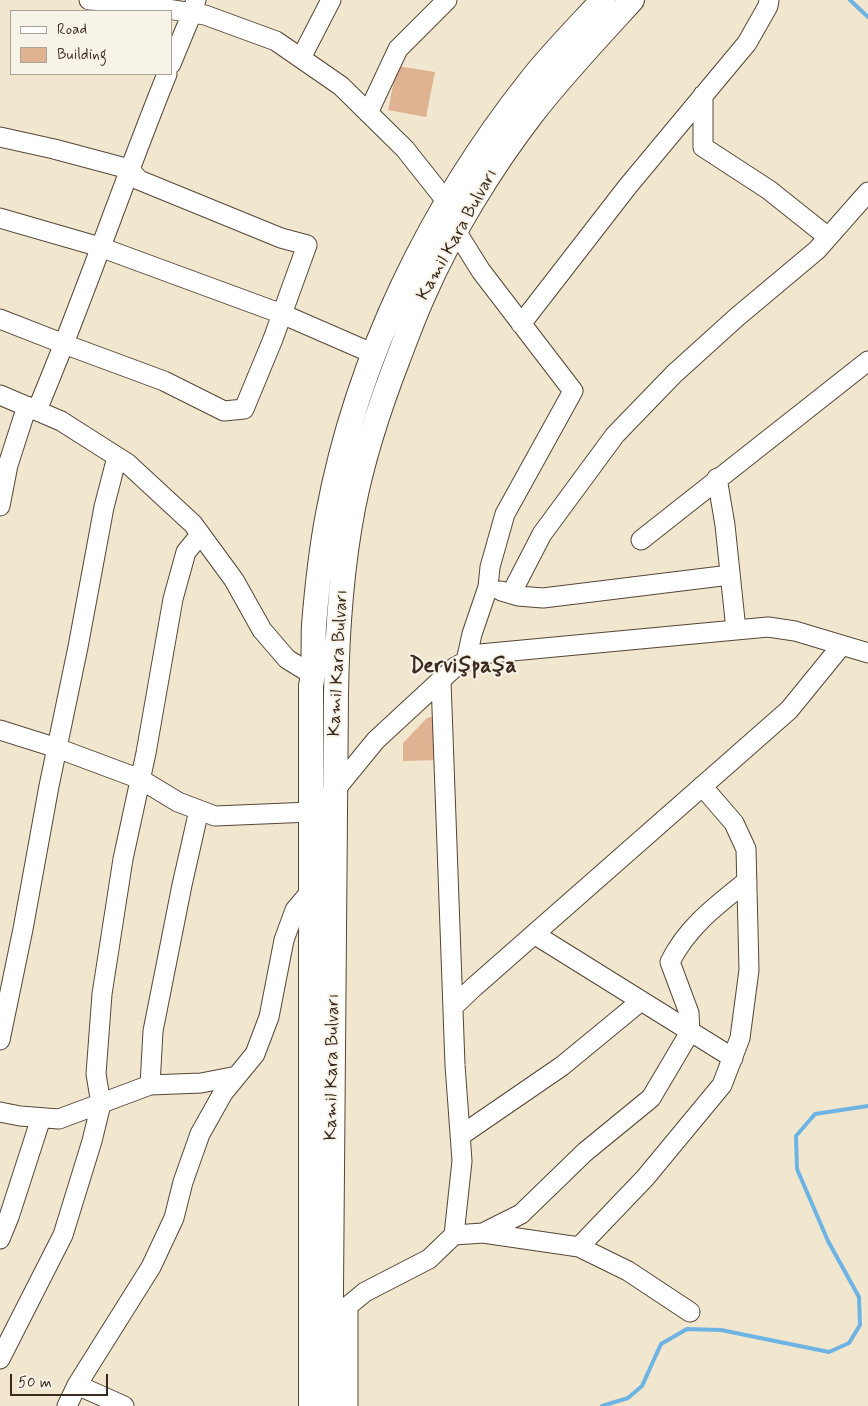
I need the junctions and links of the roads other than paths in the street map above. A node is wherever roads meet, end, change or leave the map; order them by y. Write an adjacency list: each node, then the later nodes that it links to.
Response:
1 (89, 0): 7 (street)
2 (331, 0): 8 (street)
3 (447, 0): 12 (street)
4 (603, 0): 16 (main road, Kamil Kara Bulvarı)
5 (632, 0): 18 (main road, Kamil Kara Bulvarı)
6 (768, 0): 11 (street)
7 (194, 7): 8 (street); 9 (street)
8 (301, 58): 12 (street)
9 (172, 62)
10 (167, 75): 14 (street)
11 (703, 95): 19 (street); 23 (street)
12 (368, 112): 16 (street)
13 (0, 137): 14 (street)
14 (129, 170): 20 (street); 21 (street)
15 (868, 192): 19 (street)
16 (447, 202): 18 (street); 25 (main road, Kamil Kara Bulvarı)
17 (0, 218): 20 (street)
18 (456, 231): 23 (street); 47 (main road, Kamil Kara Bulvarı)
19 (828, 237): 36 (street)
20 (100, 247): 21 (street); 24 (street)
21 (282, 314): 24 (street); 25 (street)
22 (0, 319): 24 (street)
23 (521, 324): 35 (street)
24 (64, 344): 28 (street)
25 (374, 354): 41 (main road, Kamil Kara Bulvarı)
26 (868, 361): 30 (street)
27 (0, 395): 28 (street)
28 (32, 408): 29 (street); 31 (street)
29 (117, 457): 32 (street); 44 (street)
30 (717, 478): 33 (street); 34 (street)
31 (0, 506)
32 (200, 535): 41 (street); 45 (street)
33 (642, 540)
34 (730, 575): 36 (street); 37 (street)
35 (488, 587): 36 (street); 40 (street)
36 (511, 594)
37 (736, 630): 38 (street); 40 (street)
38 (842, 645): 39 (street); 46 (street)
39 (868, 653)
40 (466, 661): 42 (street)
41 (313, 675): 49 (main road, Kamil Kara Bulvarı)
42 (441, 681): 47 (street); 54 (street)
43 (0, 730): 44 (street)
44 (57, 748): 45 (street); 56 (street)
45 (140, 779): 48 (street); 60 (street)
46 (702, 786): 50 (street); 52 (street)
47 (335, 790): 49 (street); 74 (main road, Kamil Kara Bulvarı)
48 (198, 810): 49 (street); 59 (street)
49 (312, 812): 51 (main road, Kamil Kara Bulvarı)
50 (748, 881): 55 (street); 57 (street)
51 (311, 891): 58 (street); 73 (main road, Kamil Kara Bulvarı)
52 (534, 934): 53 (street); 54 (street)
53 (640, 1001): 55 (street); 63 (street)
54 (453, 1007): 63 (street)
55 (690, 1032): 57 (street); 64 (street)
56 (0, 1040)
57 (733, 1058): 67 (street)
58 (237, 1076): 59 (street); 70 (street)
59 (150, 1085): 60 (street)
60 (101, 1104): 62 (street); 69 (street)
61 (0, 1112): 62 (street)
62 (41, 1118): 66 (street)
63 (460, 1136): 65 (street)
64 (483, 1233): 65 (street); 67 (street)
65 (454, 1235): 75 (street)
66 (0, 1240)
67 (579, 1247): 68 (street)
68 (690, 1312)
69 (0, 1359)
70 (76, 1384): 71 (street); 72 (street)
71 (67, 1406)
72 (124, 1406)
73 (311, 1406)
74 (330, 1406)
75 (348, 1406)

